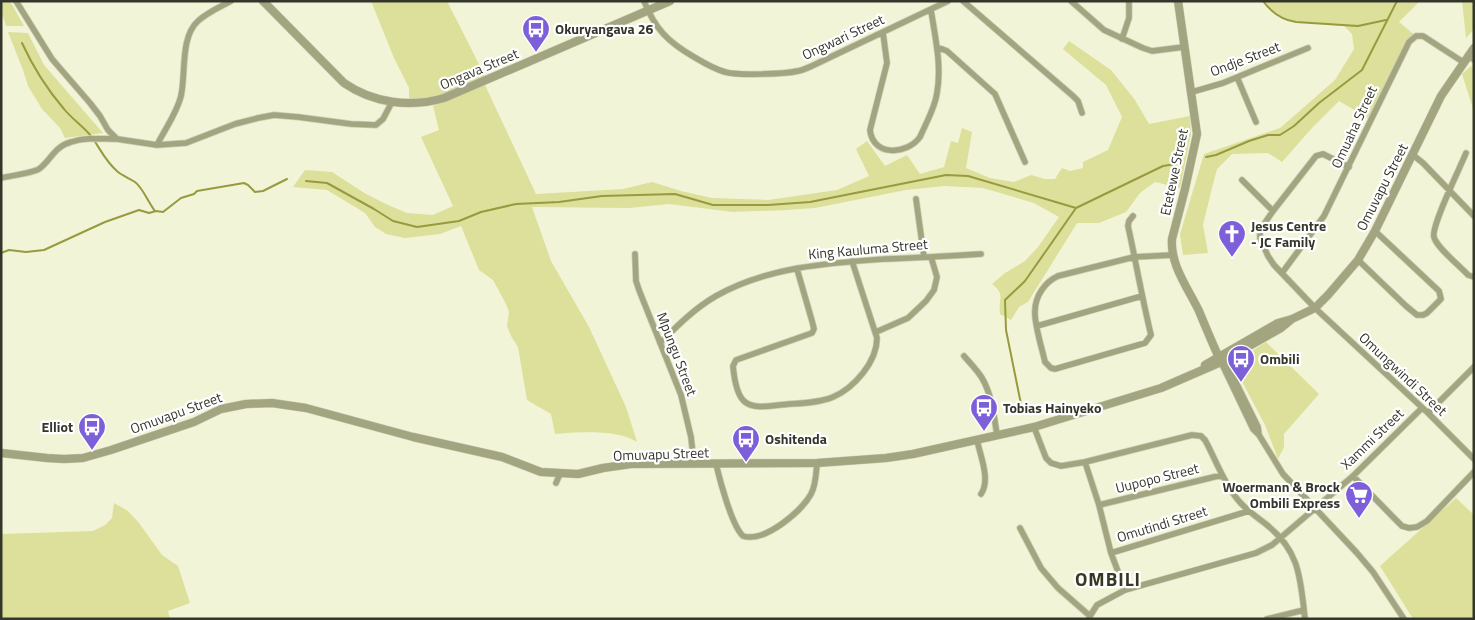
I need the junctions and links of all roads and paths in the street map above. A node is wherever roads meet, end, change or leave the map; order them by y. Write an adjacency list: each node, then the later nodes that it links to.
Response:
1 (16, 1): 25 (street)
2 (231, 1): 26 (street)
3 (263, 1): 22 (street, Ongava Street)
4 (644, 1): 12 (street, Ongwari Street)
5 (670, 1): 12 (street, Ongava Street)
6 (948, 1): 11 (street, Ongwari Street)
7 (963, 1): 23 (street)
8 (1071, 1): 14 (street)
9 (1129, 1): 14 (street)
10 (1178, 1): 16 (street, Etetewe Street)
11 (931, 10): 13 (street, Ongwari Street); 15 (street)
12 (648, 11): 13 (street, Ongwari Street); 22 (street, Ongava Street)
13 (883, 32): 15 (street)
14 (1122, 39): 16 (street)
15 (937, 47): 29 (street)
16 (1184, 47): 21 (street, Etetewe Street)
17 (1308, 48): 20 (street, Ondje Street)
18 (1474, 48): 19 (street, Omuvapu Street)
19 (1468, 59): 28 (street, Omuvapu Street); 30 (street, Omuaha Street)
20 (1237, 77): 21 (street, Ondje Street); 24 (street)
21 (1192, 92): 41 (street, Etetewe Street)
22 (392, 102): 26 (street)
23 (1082, 113)
24 (1256, 122)
25 (117, 139): 26 (street); 31 (street)
26 (157, 144)
27 (1466, 153): 33 (street)
28 (1413, 155): 33 (street); 38 (street, Omuvapu Street)
29 (1025, 162)
30 (1349, 167): 35 (street); 47 (street, Omuaha Street)
31 (1, 178)
32 (1242, 180): 35 (street)
33 (1449, 191): 37 (street); 48 (street)
34 (916, 200): 42 (street)
35 (1272, 211): 47 (street, Omungwindi Street)
36 (1133, 216): 43 (street)
37 (1474, 216)
38 (1375, 231): 44 (street, Omuvapu Street); 44 (street)
39 (635, 254): 53 (street, Mpungu Street)
40 (981, 254): 42 (street, King Kauluma Street)
41 (1173, 255): 43 (street); 55 (street, Etetewe Street)
42 (927, 257): 45 (street, King Kauluma Street); 52 (street)
43 (1134, 257): 49 (street); 51 (street)
44 (1358, 260): 50 (street, Omuvapu Street)
45 (852, 261): 46 (street, King Kauluma Street); 52 (street)
46 (797, 269): 52 (street); 53 (street, King Kauluma Street)
47 (1282, 273): 50 (street, Omungwindi Street)
48 (1474, 277)
49 (1142, 296): 51 (street); 51 (street)
50 (1315, 308): 55 (street, Omuvapu Street); 57 (street, Omungwindi Street)
51 (1037, 326)
52 (876, 332)
53 (660, 343): 66 (street, Mpungu Street)
54 (964, 356): 60 (street)
55 (1222, 359): 59 (street, Omuvapu Street); 75 (street, Etetewe Street)
56 (1474, 367): 58 (street)
57 (1422, 408): 58 (street, Omungwindi Street); 71 (street, Xammi Street)
58 (1428, 413): 63 (street, Omungwindi Street)
59 (1034, 427): 60 (street, Omuvapu Street); 64 (street)
60 (997, 435): 61 (street, Omuvapu Street)
61 (977, 440): 65 (street, Omuvapu Street); 73 (street)
62 (1, 453): 69 (street, Omuvapu Street)
63 (1474, 459)
64 (1085, 462): 70 (street); 74 (street)
65 (817, 463): 67 (street, Omuvapu Street); 67 (street)
66 (694, 464): 67 (street, Omuvapu Street); 69 (street, Omuvapu Street)
67 (716, 464)
68 (1474, 472): 71 (street)
69 (560, 474): 72 (street)
70 (1222, 475): 74 (street, Uupopo Street); 76 (street)
71 (1353, 476): 75 (street, Xammi Street)
72 (556, 483)
73 (981, 494)
74 (1099, 505): 79 (street)
75 (1315, 507): 78 (street, Xammi Street); 83 (street, Etetewe Street)
76 (1249, 511): 78 (street); 79 (street, Omutindi Street)
77 (1020, 528): 82 (street)
78 (1281, 536): 80 (street, Xammi Street); 81 (street)
79 (1111, 553): 80 (street)
80 (1126, 590): 82 (street, Xammi Street)
81 (1304, 610): 84 (street); 85 (street)
82 (1089, 617)
83 (1402, 618)
84 (1267, 619)
85 (1305, 619)

